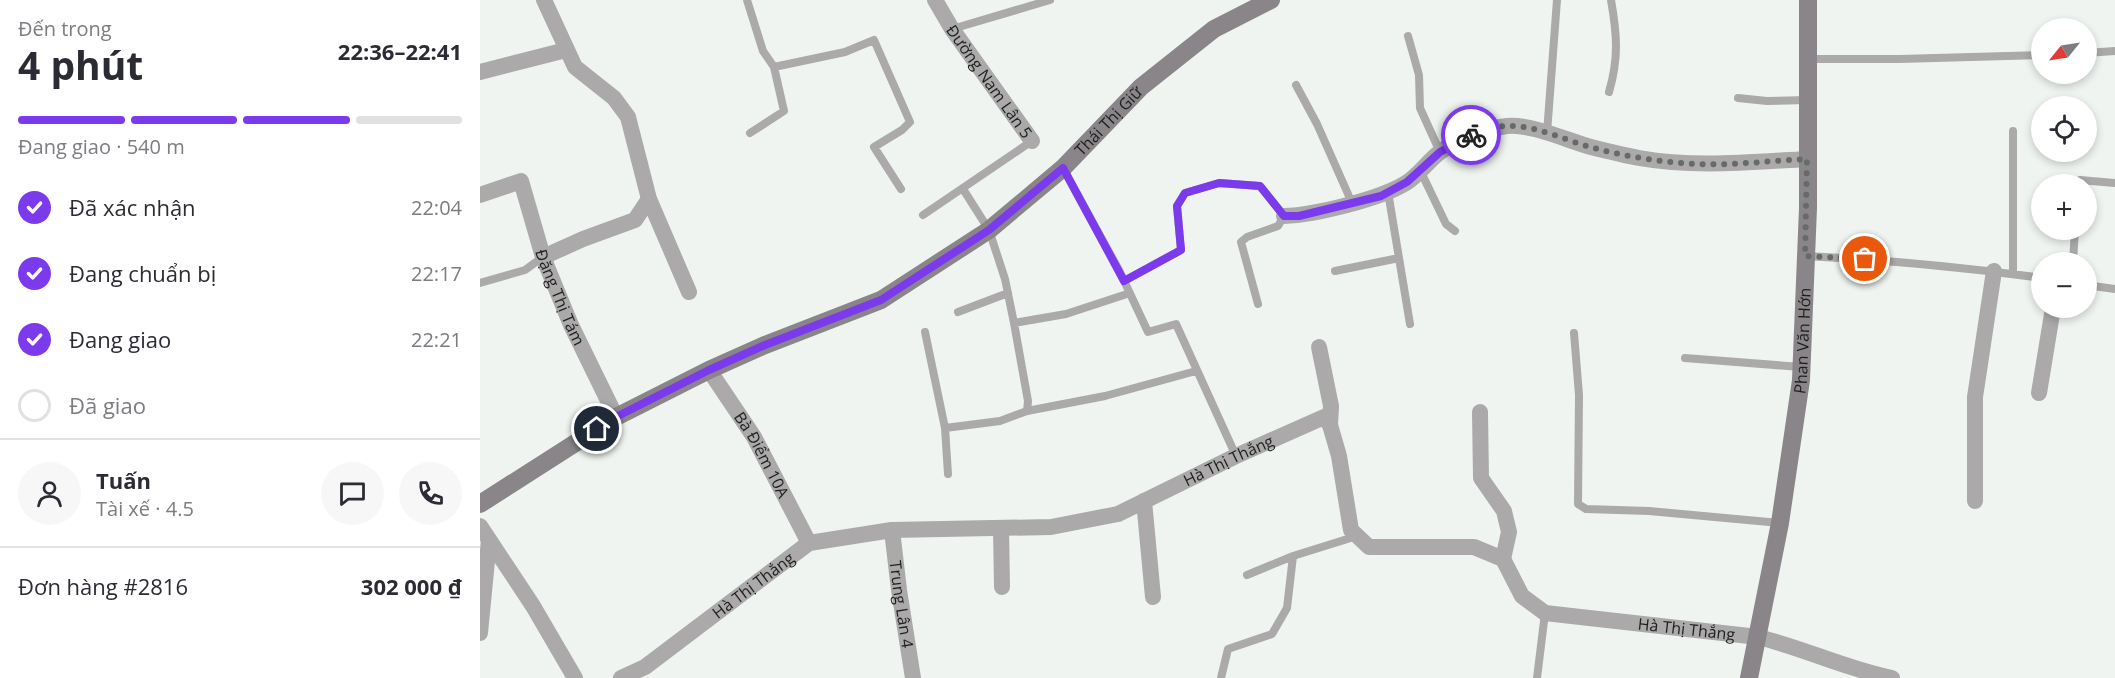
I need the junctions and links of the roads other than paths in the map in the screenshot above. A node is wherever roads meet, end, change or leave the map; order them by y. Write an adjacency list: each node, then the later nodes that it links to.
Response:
1 (544, 0): 11 (street)
2 (747, 0): 16 (lane)
3 (935, 0): 9 (street, Đường Nam Lân 5)
4 (1050, 0): 9 (lane)
5 (1271, 0): 28 (street, Thái Thị Giữ)
6 (1557, 0): 24 (lane)
7 (1611, 0): 19 (lane)
8 (1808, 0): 15 (street, Phan Văn Hớn)
9 (952, 29): 25 (street, Đường Nam Lân 5)
10 (1408, 36): 26 (lane)
11 (566, 50): 17 (street); 36 (street)
12 (2115, 51): 13 (lane)
13 (2097, 52)
14 (2031, 55): 15 (lane)
15 (1807, 58): 21 (street, Phan Văn Hớn)
16 (774, 67): 23 (lane); 32 (lane)
17 (480, 72)
18 (1296, 85): 37 (lane)
19 (1609, 92)
20 (1738, 98): 21 (lane)
21 (1807, 100): 27 (street, Phan Văn Hớn)
22 (2013, 131): 47 (lane)
23 (750, 133)
24 (1546, 133): 26 (street); 27 (street)
25 (1032, 141): 33 (lane, Đường Nam Lân 5)
26 (1440, 152): 29 (street)
27 (1807, 159): 42 (street, Phan Văn Hớn)
28 (1063, 168): 40 (street, Thái Thị Giữ); 49 (lane)
29 (1420, 170): 34 (street); 41 (lane)
30 (2097, 182): 31 (lane)
31 (2115, 183)
32 (901, 189)
33 (963, 189): 38 (lane, Đường Nam Lân 5); 40 (lane)
34 (1388, 192): 37 (street); 44 (lane)
35 (480, 195): 43 (street)
36 (649, 199): 43 (street, Đặng Thị Tám); 53 (street)
37 (1352, 203): 39 (street)
38 (923, 215)
39 (1284, 216): 49 (lane); 56 (lane)
40 (989, 230): 54 (lane); 66 (street, Thái Thị Giữ)
41 (1455, 231)
42 (1805, 256): 46 (lane); 65 (street, Phan Văn Hớn)
43 (543, 257): 50 (lane); 71 (street, Đặng Thị Tám)
44 (1399, 258): 45 (lane); 60 (lane)
45 (1335, 271)
46 (1994, 271): 47 (lane); 77 (street)
47 (2013, 274): 48 (lane)
48 (2031, 276)
49 (1124, 281): 55 (lane)
50 (480, 283)
51 (2097, 287): 52 (lane)
52 (2115, 289)
53 (689, 292)
54 (1008, 292): 57 (lane); 59 (lane)
55 (1130, 293): 59 (lane); 67 (lane)
56 (1258, 304)
57 (958, 312)
58 (2051, 318): 68 (street)
59 (1014, 323): 69 (lane)
60 (1410, 324)
61 (926, 332): 73 (lane)
62 (1574, 333): 79 (lane)
63 (1319, 347): 72 (street)
64 (1685, 358): 65 (lane)
65 (1801, 367): 79 (street, Phan Văn Hớn)
66 (709, 370): 71 (street, Thái Thị Giữ); 84 (street, Bà Điểm 10A)
67 (1196, 371): 69 (lane); 74 (lane)
68 (2039, 393)
69 (1027, 411): 73 (lane)
70 (1480, 412): 86 (street)
71 (616, 417): 78 (street, Thái Thị Giữ)
72 (1330, 425): 74 (street, Hà Thị Thắng); 83 (street)
73 (945, 428): 75 (lane)
74 (1236, 456): 76 (street, Hà Thị Thắng)
75 (948, 474)
76 (1144, 501): 80 (street, Hà Thị Thắng); 89 (street)
77 (1975, 501)
78 (480, 504)
79 (1780, 523): 92 (street, Phan Văn Hớn)
80 (1001, 528): 81 (street, Hà Thị Thắng); 88 (street)
81 (892, 530): 84 (street, Hà Thị Thắng); 95 (street, Trung Lân 4)
82 (485, 533): 91 (street); 94 (street)
83 (1357, 536): 85 (lane); 86 (street)
84 (809, 543): 93 (street, Hà Thị Thắng)
85 (1293, 556): 87 (lane); 96 (lane)
86 (1503, 559): 90 (street)
87 (1247, 575)
88 (1002, 587)
89 (1153, 597)
90 (1545, 613): 92 (street, Hà Thị Thắng); 97 (lane)
91 (480, 633)
92 (1758, 637): 98 (street, Phan Văn Hớn); 99 (street, Hà Thị Thắng)
93 (625, 677)
94 (575, 678)
95 (913, 678)
96 (1221, 678)
97 (1537, 678)
98 (1749, 678)
99 (1892, 678)

